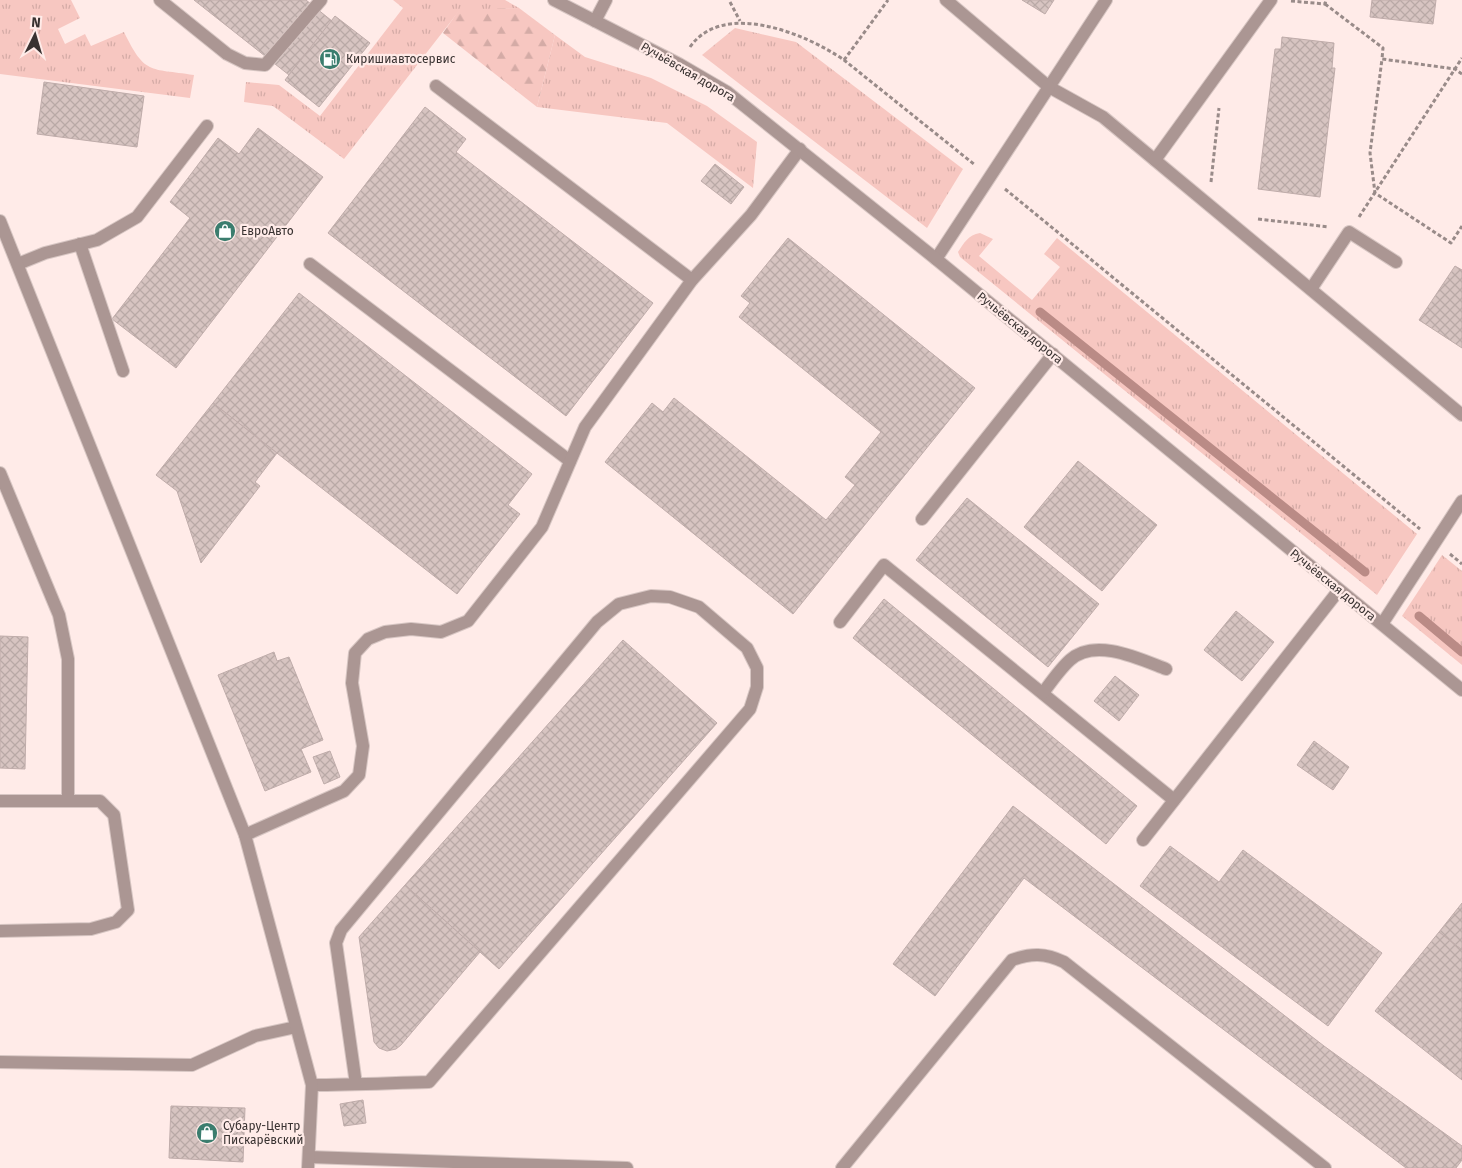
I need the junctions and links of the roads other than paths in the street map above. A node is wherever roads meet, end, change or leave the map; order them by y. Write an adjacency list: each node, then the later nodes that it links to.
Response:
1 (160, 0): 2 (street)
2 (321, 0)
3 (554, 0): 8 (street, Ручьёвская дорога)
4 (606, 0): 8 (street)
5 (946, 0): 10 (street)
6 (1106, 0): 10 (street)
7 (1271, 0): 13 (street)
8 (595, 21): 12 (street, Ручьёвская дорога)
9 (436, 86): 20 (street)
10 (1049, 87): 13 (street); 16 (street)
11 (207, 126): 15 (street)
12 (800, 149): 16 (street, Ручьёвская дорога); 20 (street)
13 (1155, 160): 21 (street)
14 (0, 221): 18 (street)
15 (80, 244): 18 (street); 23 (street)
16 (936, 259): 22 (street, Ручьёвская дорога)
17 (1396, 262): 21 (street)
18 (18, 264): 38 (street)
19 (310, 264): 25 (street)
20 (692, 280): 25 (street)
21 (1311, 289): 24 (street)
22 (1053, 354): 28 (street); 29 (street, Ручьёвская дорога)
23 (123, 371)
24 (1462, 415)
25 (570, 461): 38 (street)
26 (0, 473): 35 (street)
27 (1462, 502): 31 (street)
28 (922, 519)
29 (1339, 590): 31 (street, Ручьёвская дорога); 36 (street)
30 (840, 622): 34 (street)
31 (1382, 624): 33 (street, Ручьёвская дорога)
32 (1166, 669): 34 (street)
33 (1462, 690)
34 (1043, 693): 36 (street)
35 (68, 799): 37 (street); 40 (street)
36 (1174, 800): 39 (street)
37 (0, 801)
38 (245, 835): 41 (street)
39 (1143, 840)
40 (0, 931)
41 (296, 1027): 42 (street); 44 (street)
42 (0, 1062)
43 (356, 1084): 43 (street); 44 (street)
44 (312, 1085): 45 (street)
45 (309, 1163): 46 (street)
46 (581, 1167): 47 (street)
47 (627, 1168)
48 (842, 1168): 49 (street)
49 (1324, 1168)

